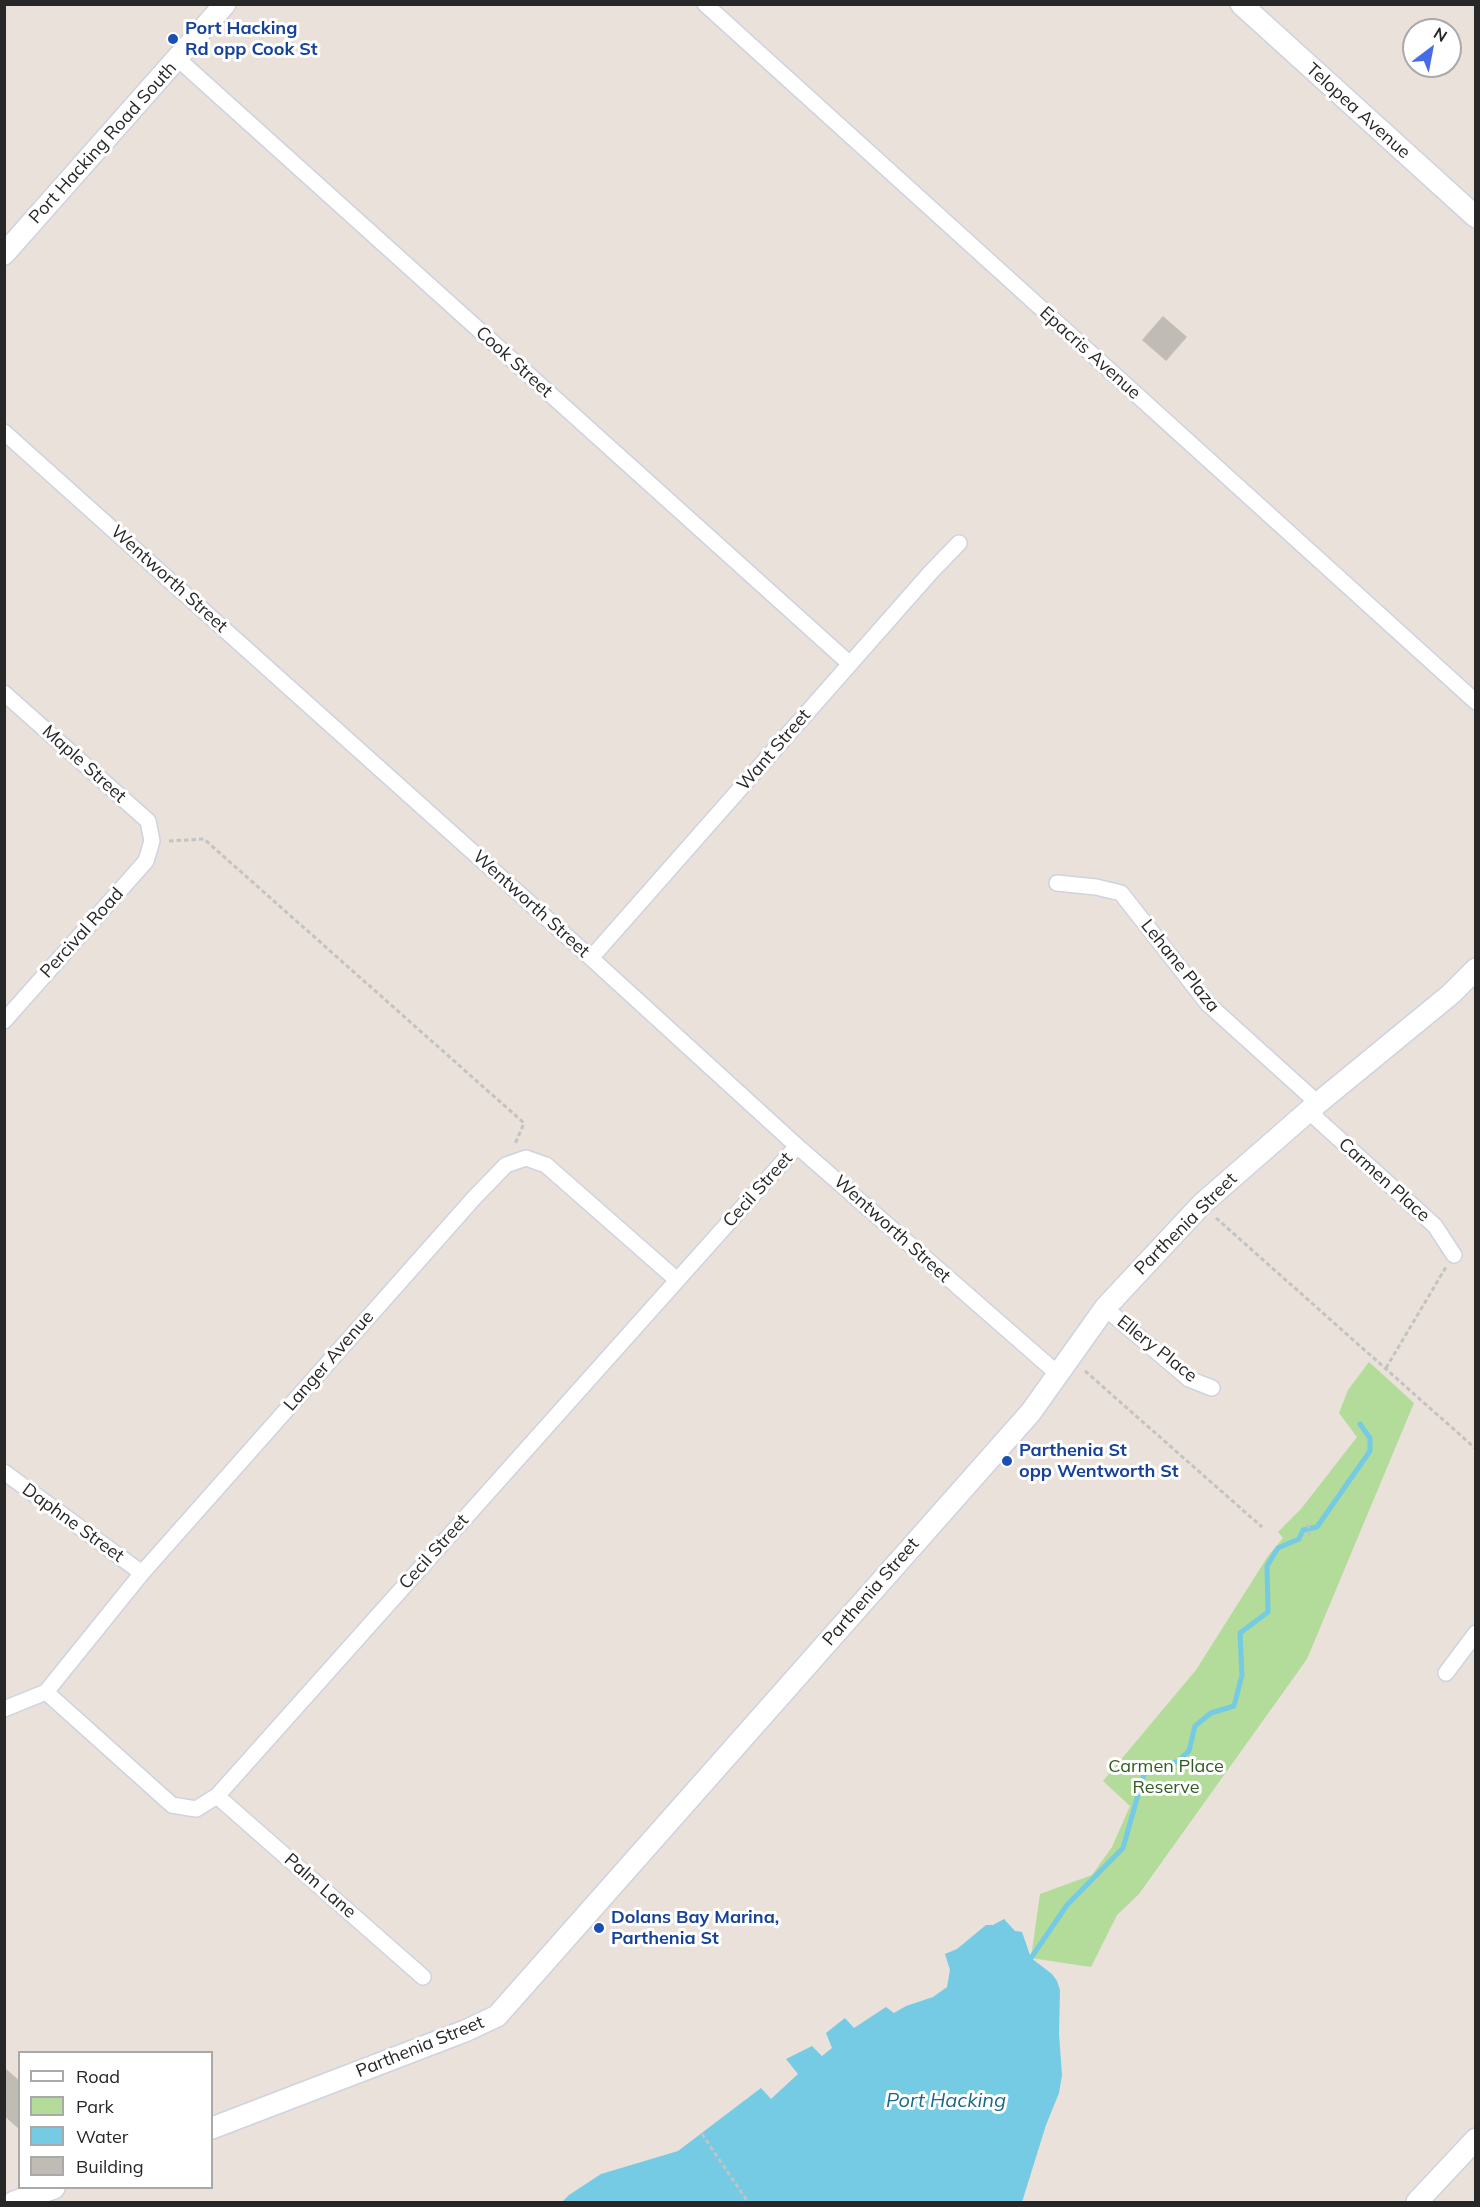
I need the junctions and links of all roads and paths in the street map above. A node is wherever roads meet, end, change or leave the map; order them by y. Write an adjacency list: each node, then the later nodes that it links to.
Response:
1 (225, 4): 4 (street, Port Hacking Road South)
2 (705, 4): 11 (street, Epacris Avenue)
3 (1241, 4): 5 (street, Telopea Avenue)
4 (178, 59): 6 (street, Port Hacking Road South); 9 (street, Cook Street)
5 (1476, 217)
6 (4, 254)
7 (4, 432): 14 (street, Wentworth Street)
8 (959, 543): 9 (street, Want Street)
9 (850, 664): 14 (street, Want Street)
10 (4, 693): 12 (street, Maple Street)
11 (1476, 702)
12 (152, 841): 16 (street, Percival Road); 19 (path)
13 (1057, 883): 17 (street, Lehane Plaza)
14 (591, 958): 18 (street, Wentworth Street)
15 (1476, 969): 17 (street, Parthenia Street)
16 (4, 1021)
17 (1312, 1108): 20 (street, Parthenia Street); 21 (street, Carmen Place)
18 (797, 1146): 22 (street, Cecil Street); 24 (street, Wentworth Street)
19 (506, 1166): 22 (street); 32 (street, Langer Avenue)
20 (1202, 1204): 23 (street, Parthenia Street); 25 (path)
21 (1454, 1255): 25 (path)
22 (677, 1280): 37 (street, Cecil Street)
23 (1105, 1308): 24 (street, Parthenia Street); 26 (street, Ellery Place)
24 (1064, 1366): 30 (path); 39 (street, Parthenia Street)
25 (1386, 1368): 27 (path)
26 (1212, 1388)
27 (1476, 1449)
28 (4, 1472): 32 (street, Daphne Street)
29 (1308, 1524): 31 (path)
30 (1262, 1527)
31 (1309, 1537)
32 (142, 1573): 35 (street, Langer Avenue)
33 (1476, 1633): 34 (street)
34 (1446, 1673)
35 (46, 1692): 36 (street, Langer Avenue); 37 (street, Cecil Street)
36 (4, 1709)
37 (217, 1796): 38 (street, Palm Lane)
38 (423, 1977)
39 (213, 2128)
40 (702, 2134): 44 (path)
41 (1476, 2139): 45 (street)
42 (49, 2189): 43 (street)
43 (14, 2202)
44 (748, 2202)
45 (1417, 2202)

